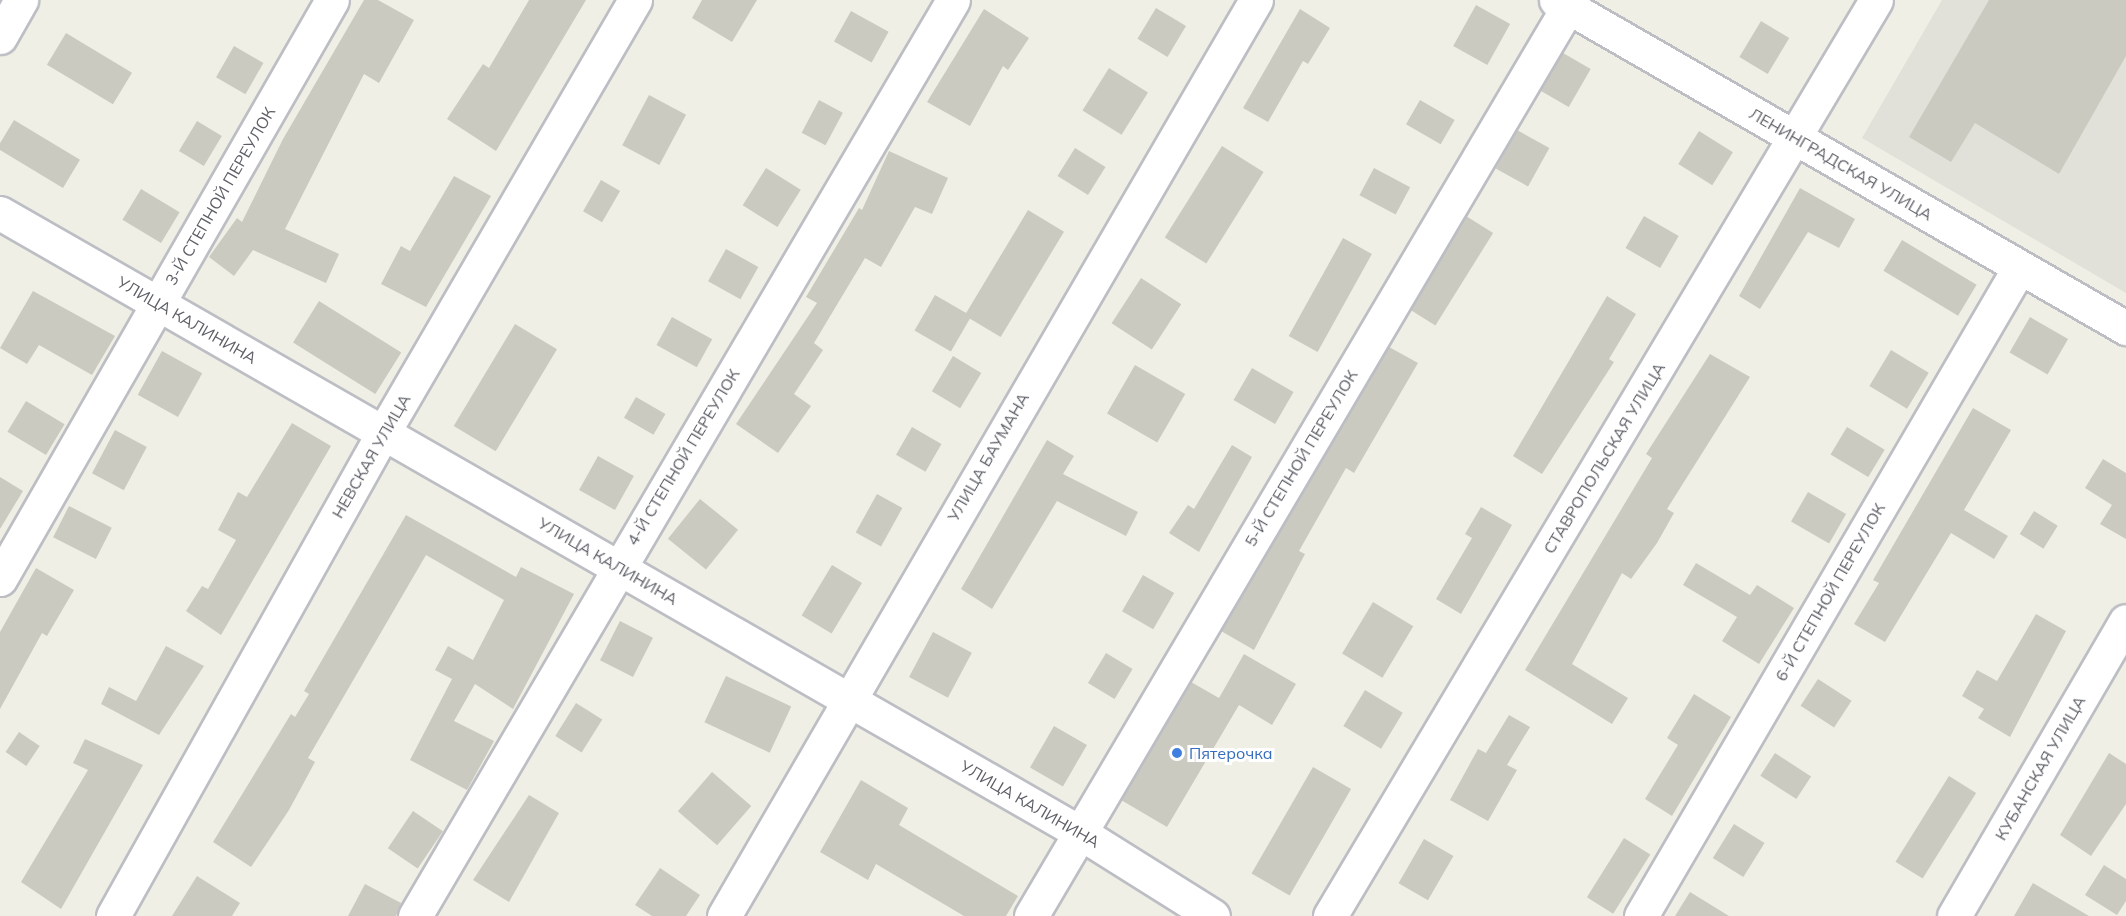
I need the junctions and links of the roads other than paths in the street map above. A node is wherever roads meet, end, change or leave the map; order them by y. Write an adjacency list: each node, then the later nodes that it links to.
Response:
1 (21, 0): 8 (street)
2 (332, 0): 12 (street, 3-Й СТЕПНОЙ ПЕРЕУЛОК)
3 (635, 0): 14 (street, НЕВСКАЯ УЛИЦА)
4 (953, 0): 15 (street, 4-Й СТЕПНОЙ ПЕРЕУЛОК)
5 (1256, 0): 18 (street, УЛИЦА БАУМАНА)
6 (1876, 0): 9 (street, СТАВРОПОЛЬСКАЯ УЛИЦА)
7 (1565, 2): 9 (street, ЛЕНИНГРАДСКАЯ УЛИЦА); 19 (street, 5-Й СТЕПНОЙ ПЕРЕУЛОК)
8 (0, 37)
9 (1796, 137): 11 (street, ЛЕНИНГРАДСКАЯ УЛИЦА); 25 (street, СТАВРОПОЛЬСКАЯ УЛИЦА)
10 (0, 213): 12 (street, УЛИЦА КАЛИНИНА)
11 (2019, 268): 13 (street, ЛЕНИНГРАДСКАЯ УЛИЦА); 26 (street, 6-Й СТЕПНОЙ ПЕРЕУЛОК)
12 (158, 303): 14 (street, УЛИЦА КАЛИНИНА); 16 (street, 3-Й СТЕПНОЙ ПЕРЕУЛОК)
13 (2126, 328)
14 (383, 433): 15 (street, УЛИЦА КАЛИНИНА); 20 (street, НЕВСКАЯ УЛИЦА)
15 (618, 567): 18 (street, УЛИЦА КАЛИНИНА); 21 (street, 4-Й СТЕПНОЙ ПЕРЕУЛОК)
16 (0, 579)
17 (2126, 621): 27 (street, КУБАНСКАЯ УЛИЦА)
18 (847, 698): 19 (street, УЛИЦА КАЛИНИНА); 22 (street, УЛИЦА БАУМАНА)
19 (1079, 831): 23 (street, 5-Й СТЕПНОЙ ПЕРЕУЛОК); 24 (street, УЛИЦА КАЛИНИНА)
20 (113, 916)
21 (415, 916)
22 (724, 916)
23 (1031, 916)
24 (1213, 916)
25 (1330, 916)
26 (1641, 916)
27 (1954, 916)

